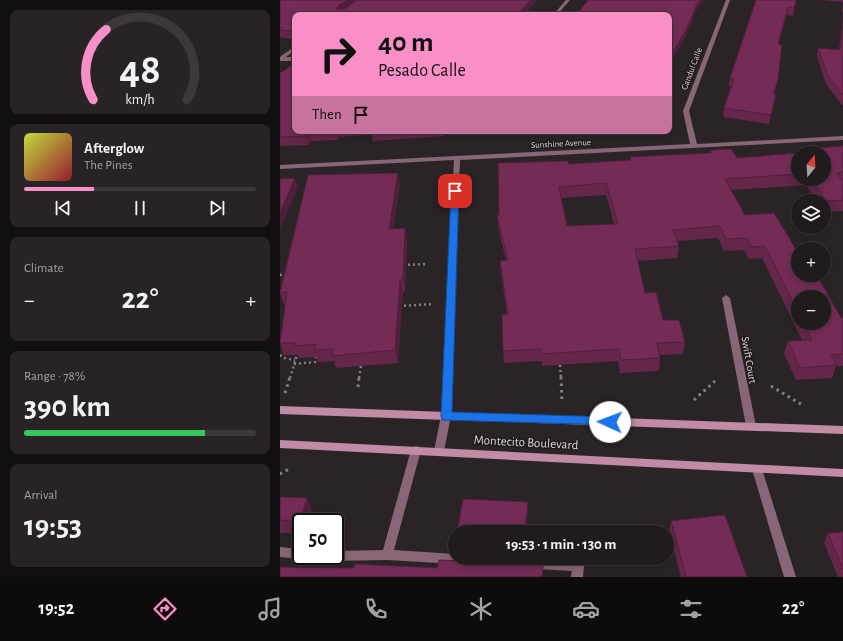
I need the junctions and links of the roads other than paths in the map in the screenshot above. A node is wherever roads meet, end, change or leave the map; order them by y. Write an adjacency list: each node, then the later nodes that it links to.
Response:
1 (568, 0): 3 (street)
2 (728, 0): 8 (street, Gandul Calle)
3 (558, 12)
4 (292, 50): 5 (street)
5 (281, 58): 6 (street)
6 (292, 60)
7 (843, 138): 8 (street, Sunshine Avenue)
8 (694, 146): 9 (street, Sunshine Avenue)
9 (457, 159): 10 (street, Sunshine Avenue); 13 (street)
10 (280, 167)
11 (726, 298): 14 (street, Swift Court)
12 (280, 410): 13 (main road, Montecito Boulevard)
13 (446, 416): 14 (main road, Montecito Boulevard); 18 (street)
14 (751, 426): 15 (main road, Montecito Boulevard)
15 (843, 430)
16 (280, 444): 17 (main road, Montecito Boulevard)
17 (416, 450): 18 (main road, Montecito Boulevard); 23 (street)
18 (439, 451): 19 (main road, Montecito Boulevard)
19 (757, 469): 20 (main road, Montecito Boulevard); 26 (street)
20 (843, 473)
21 (280, 552): 22 (street)
22 (292, 553)
23 (387, 555): 24 (street); 25 (street)
24 (344, 556)
25 (577, 577)
26 (790, 577)

